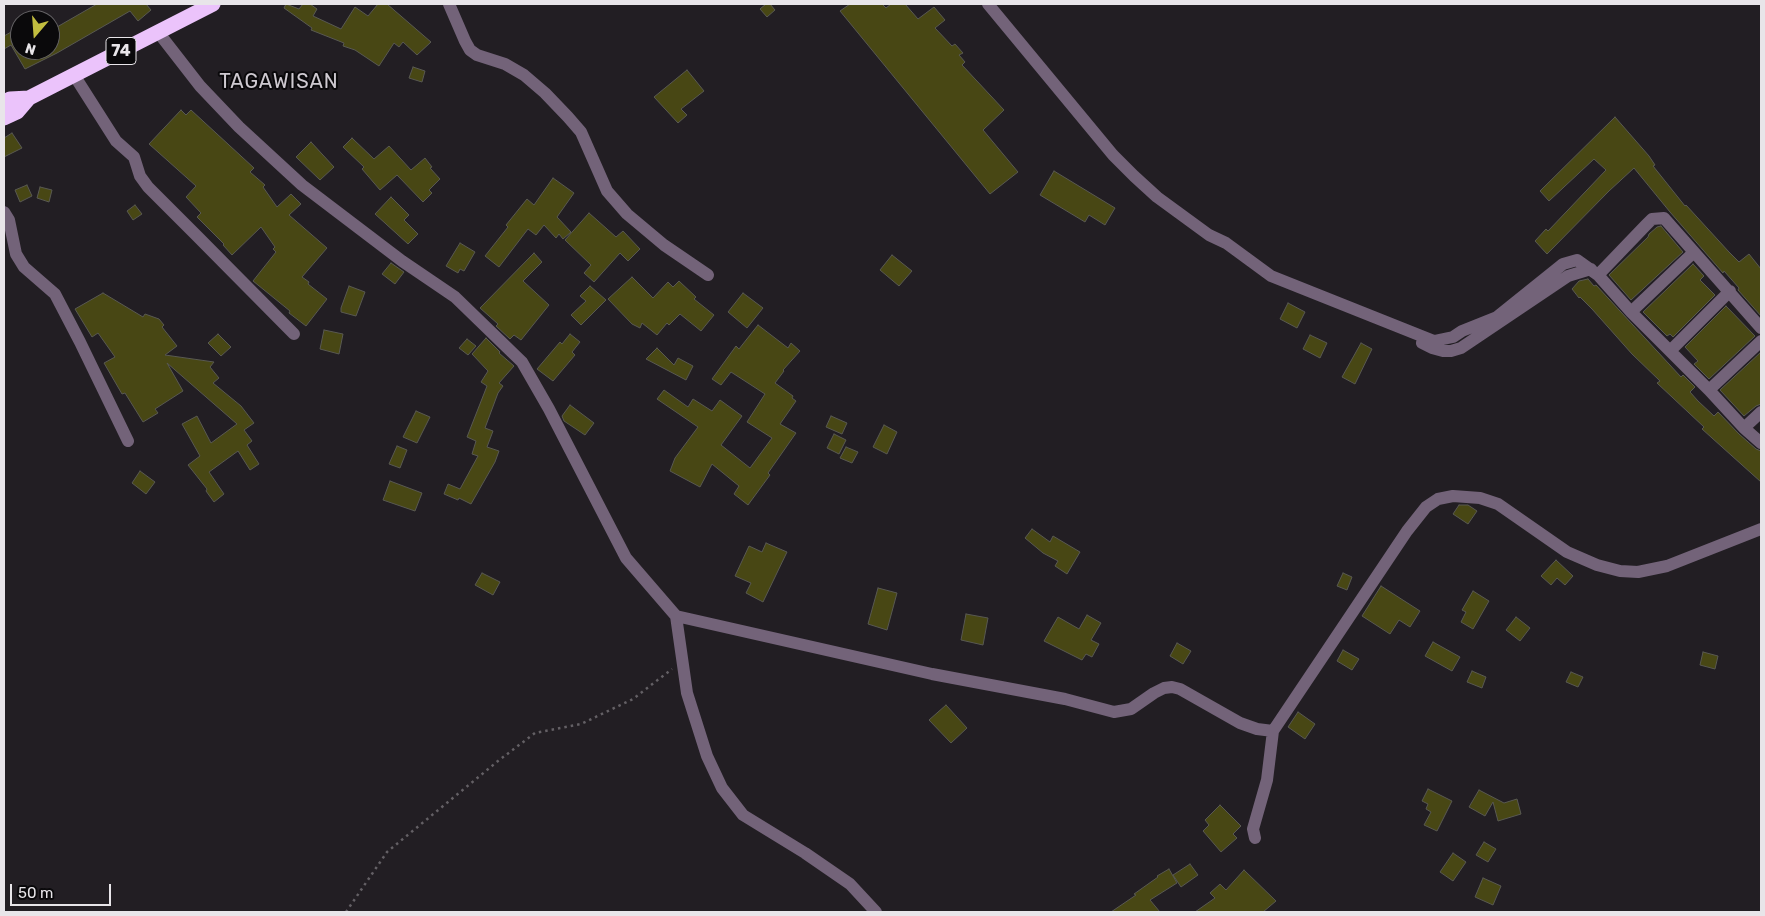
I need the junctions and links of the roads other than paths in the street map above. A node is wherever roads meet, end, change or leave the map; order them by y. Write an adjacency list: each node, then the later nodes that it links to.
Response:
1 (213, 4): 4 (highway, 74)
2 (450, 4): 12 (street)
3 (988, 4): 11 (street)
4 (158, 32): 5 (highway, 74); 25 (street)
5 (74, 76): 6 (highway, 74); 16 (street)
6 (29, 98): 7 (highway, 74); 8 (highway, 74)
7 (4, 102)
8 (4, 118)
9 (4, 212): 22 (street)
10 (1694, 252): 11 (street); 13 (street); 14 (street)
11 (1594, 272): 14 (street)
12 (708, 276)
13 (1730, 291): 15 (street); 18 (street)
14 (1631, 312): 18 (street)
15 (1761, 328)
16 (294, 334)
17 (1761, 341): 19 (street)
18 (1670, 351): 19 (street)
19 (1709, 390): 21 (street)
20 (1761, 412): 21 (street)
21 (1744, 428): 23 (street)
22 (128, 441)
23 (1761, 443)
24 (1761, 529): 26 (street)
25 (676, 616): 26 (street); 28 (street)
26 (1273, 731): 27 (street)
27 (1255, 838)
28 (876, 912)

